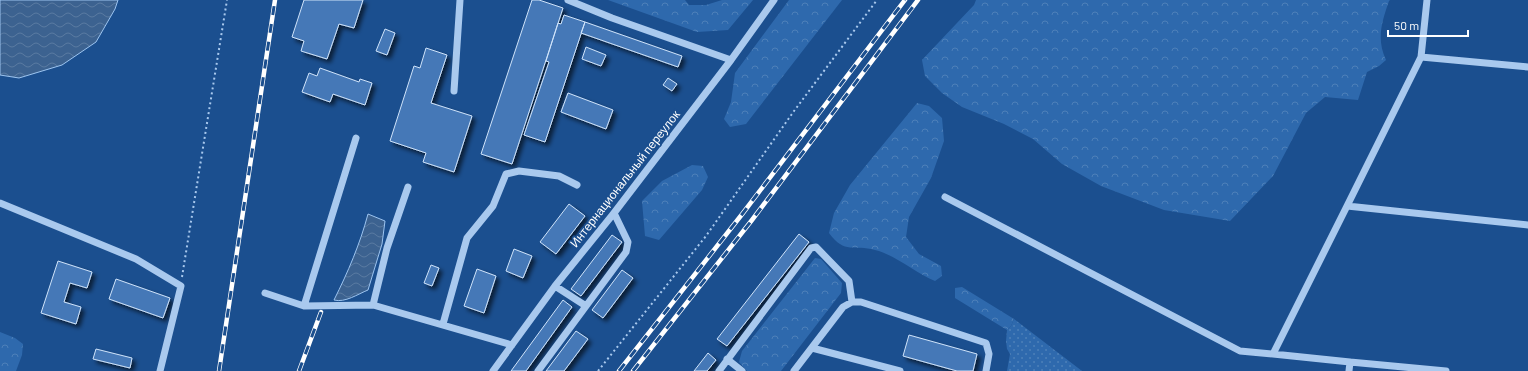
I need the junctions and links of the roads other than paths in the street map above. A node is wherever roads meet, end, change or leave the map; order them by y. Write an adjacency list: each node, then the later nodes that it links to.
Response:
1 (460, 0): 8 (street)
2 (568, 0): 6 (street)
3 (774, 0): 6 (street, Интернациональный переулок)
4 (1426, 0): 5 (street)
5 (1421, 57): 7 (street); 14 (street)
6 (731, 60): 15 (street, Интернациональный переулок)
7 (1528, 67)
8 (454, 91)
9 (356, 138): 21 (street)
10 (577, 185): 23 (street)
11 (408, 187): 20 (street)
12 (945, 197): 26 (street)
13 (0, 203): 29 (street)
14 (1347, 206): 16 (street); 26 (street)
15 (614, 213): 17 (street, Интернациональный переулок); 22 (street)
16 (1528, 225)
17 (555, 286): 22 (street); 24 (street, Интернациональный переулок)
18 (265, 293): 21 (street)
19 (852, 302): 25 (street); 27 (street); 36 (street)
20 (373, 305): 21 (street); 23 (street)
21 (304, 306)
22 (586, 306): 31 (street)
23 (443, 324): 24 (street)
24 (512, 345): 30 (street, Интернациональный переулок)
25 (812, 348): 34 (street); 35 (street)
26 (1273, 354): 28 (street)
27 (728, 359): 32 (street); 33 (street)
28 (1350, 362): 37 (street); 38 (street)
29 (160, 371)
30 (493, 371)
31 (538, 371)
32 (719, 371)
33 (742, 371)
34 (794, 371)
35 (900, 371)
36 (986, 371)
37 (1349, 371)
38 (1446, 371)

